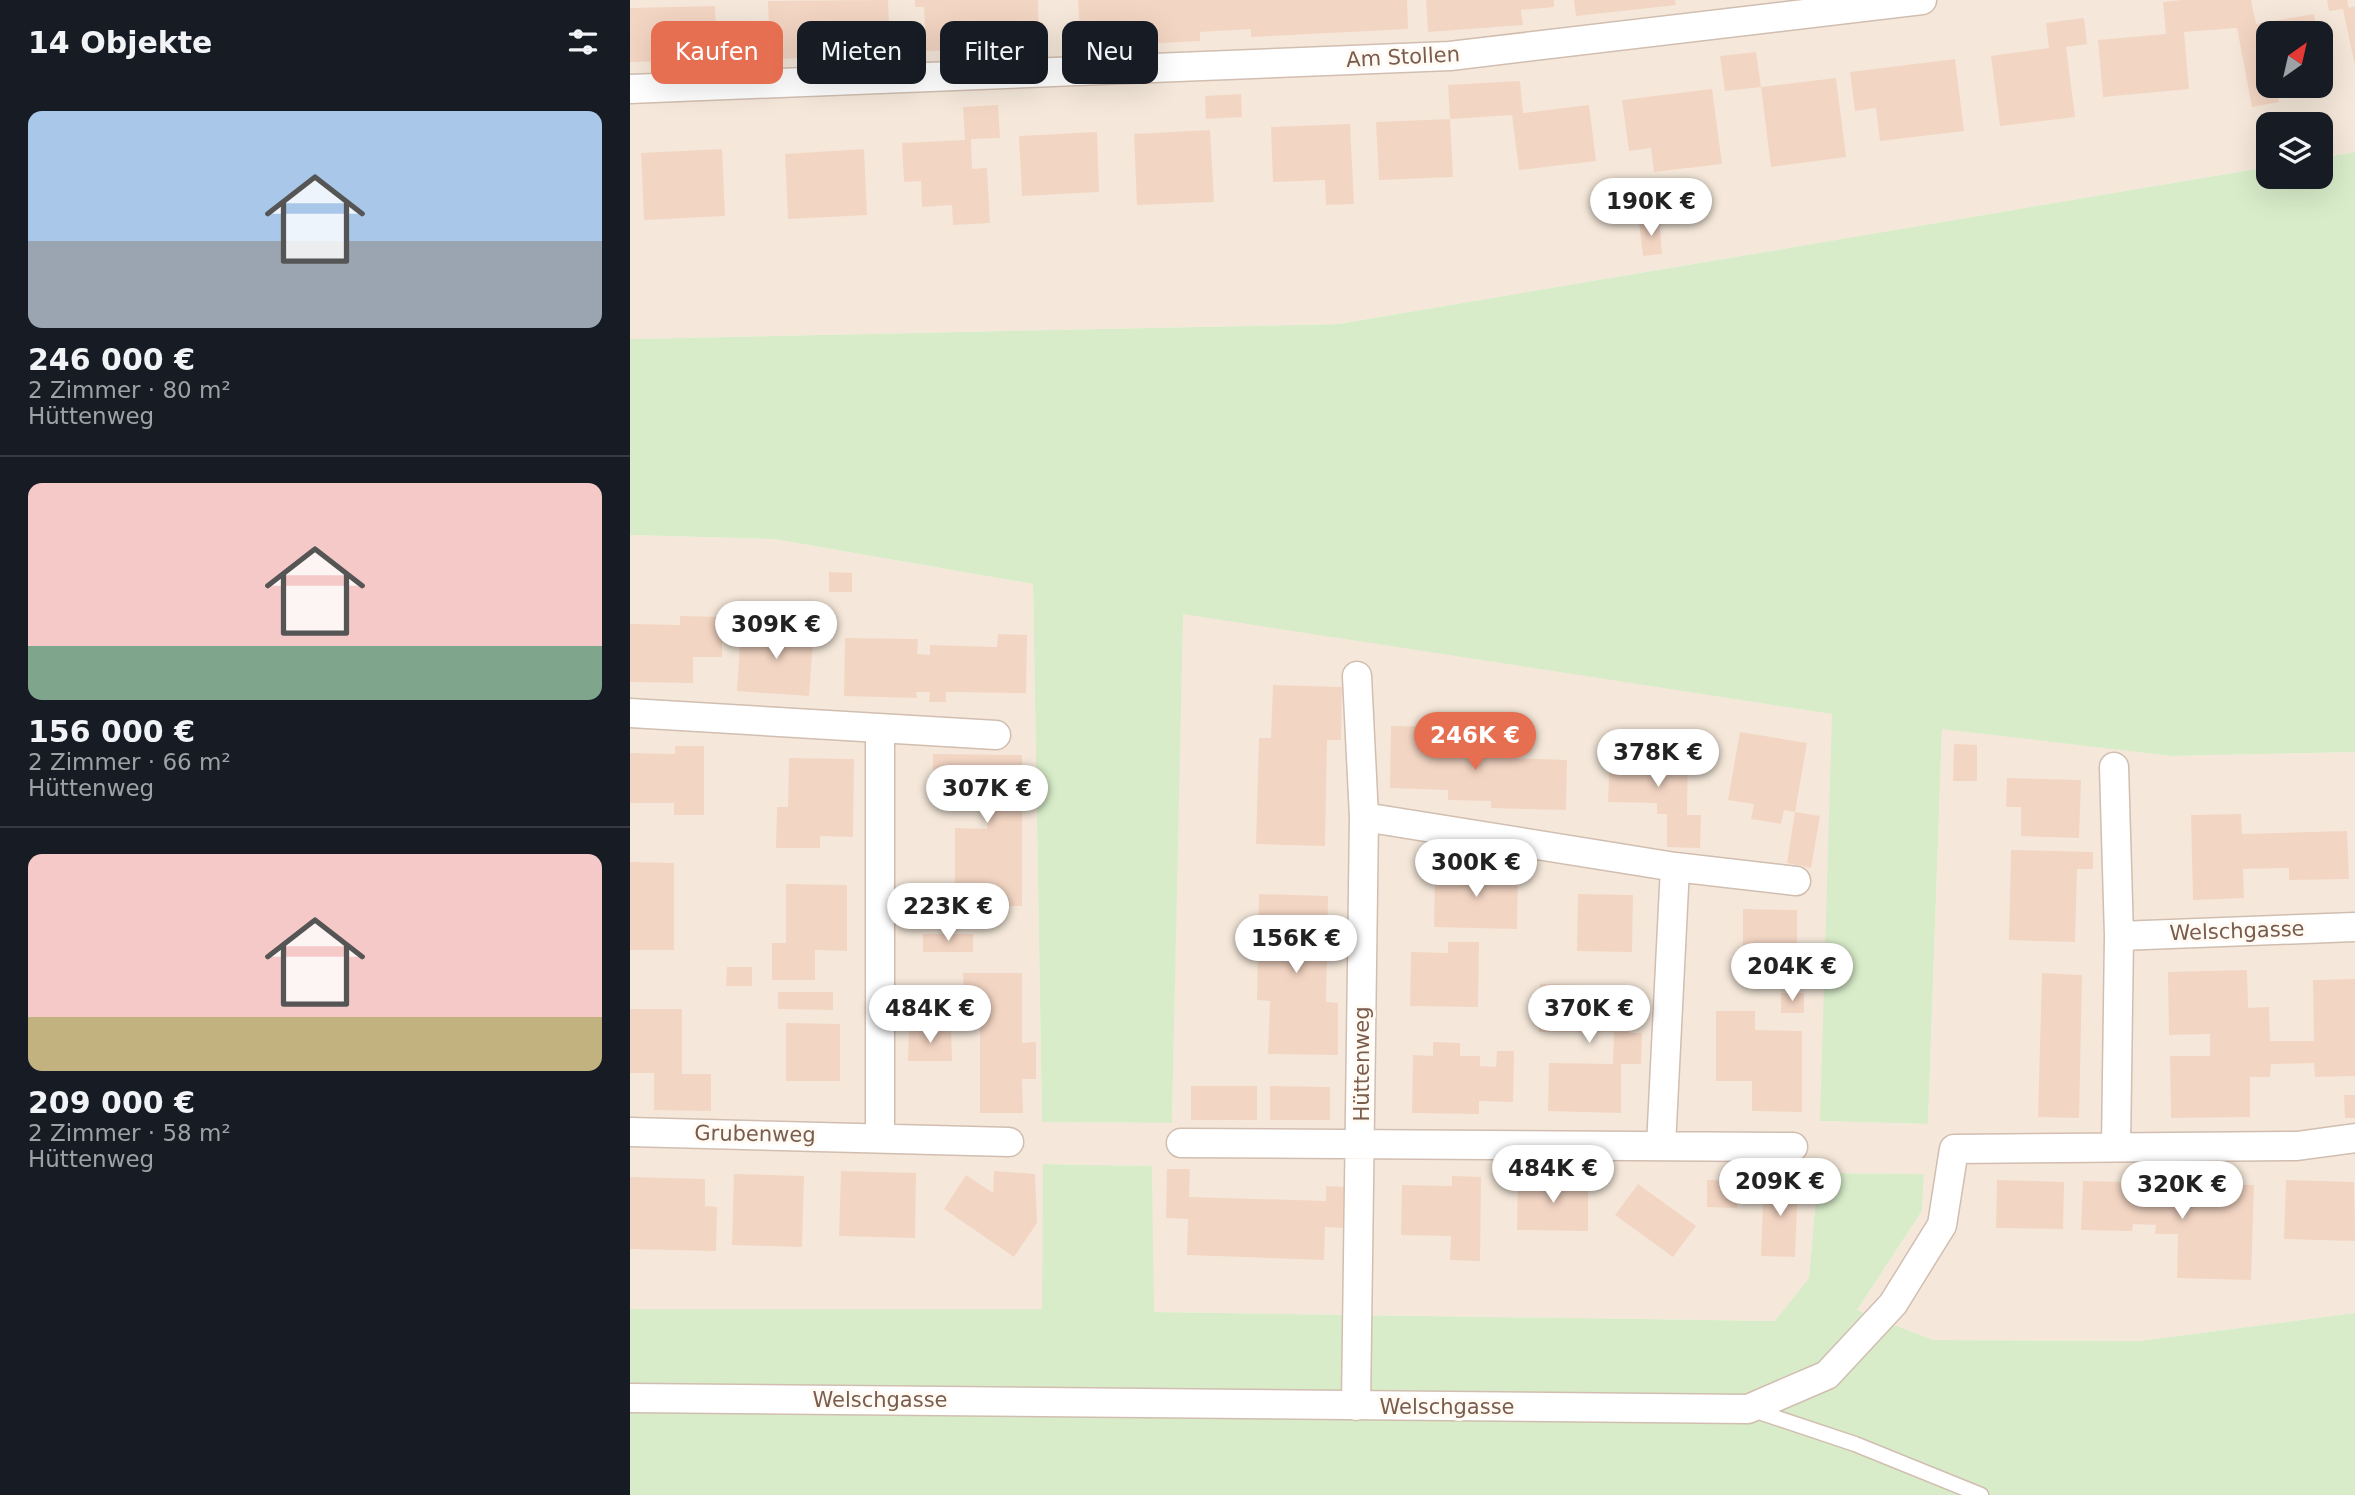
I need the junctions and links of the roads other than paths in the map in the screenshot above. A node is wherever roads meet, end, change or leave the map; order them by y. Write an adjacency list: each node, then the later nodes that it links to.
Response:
1 (1922, 0): 2 (street, Am Stollen)
2 (630, 89)
3 (1357, 676): 8 (street, Hüttenweg)
4 (630, 713): 5 (street)
5 (880, 730): 6 (street); 14 (street)
6 (996, 735)
7 (2114, 767): 12 (street)
8 (1364, 817): 9 (street); 18 (street, Hüttenweg)
9 (1675, 867): 10 (street); 19 (street)
10 (1797, 881)
11 (2355, 927): 12 (street, Welschgasse)
12 (2119, 936): 21 (street)
13 (630, 1132): 14 (street, Grubenweg)
14 (880, 1137): 16 (street, Grubenweg)
15 (2355, 1138): 21 (street, Welschgasse)
16 (1010, 1142)
17 (1181, 1143): 18 (street, Hüttenweg)
18 (1362, 1144): 19 (street, Hüttenweg); 23 (street, Hüttenweg)
19 (1661, 1146): 20 (street, Hüttenweg)
20 (1793, 1147)
21 (2116, 1147): 24 (street, Welschgasse)
22 (630, 1398): 23 (street, Welschgasse)
23 (1356, 1406): 24 (street, Welschgasse)
24 (1748, 1409): 25 (lane)
25 (1981, 1495)

